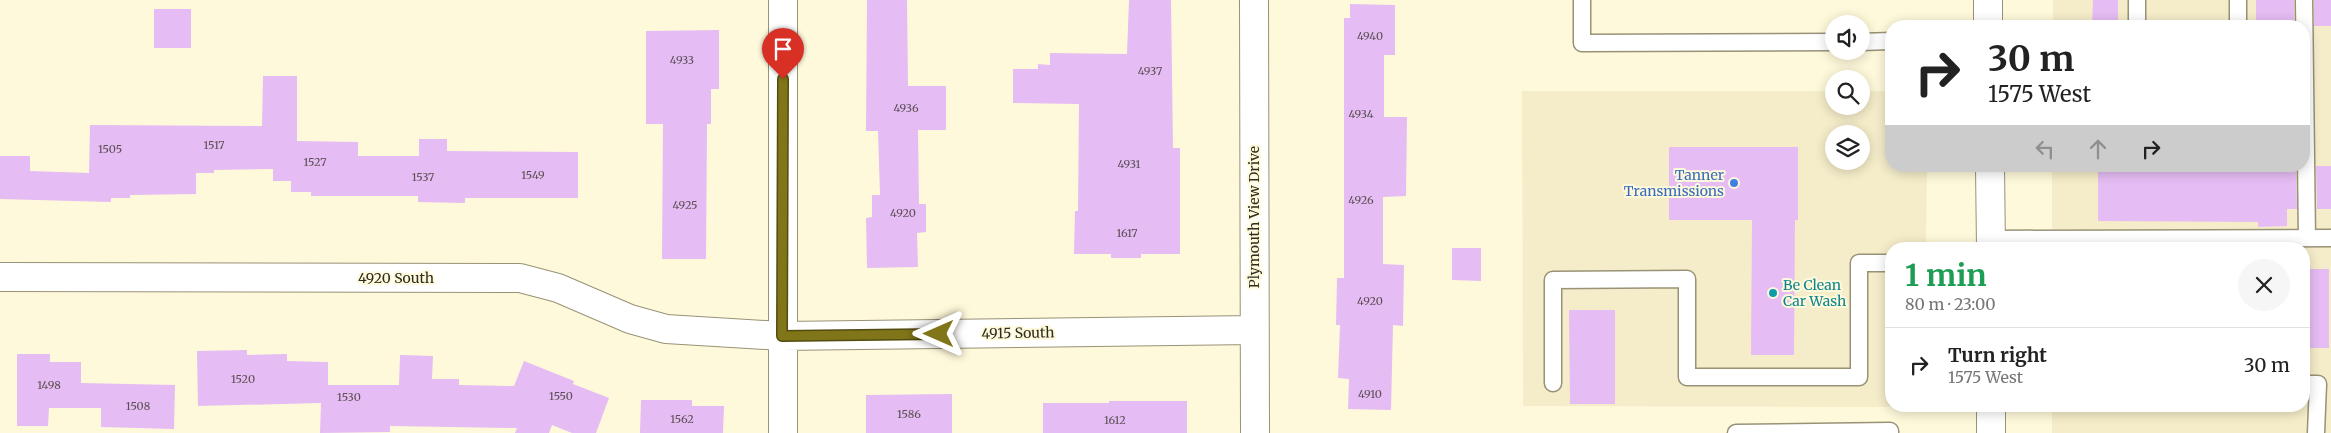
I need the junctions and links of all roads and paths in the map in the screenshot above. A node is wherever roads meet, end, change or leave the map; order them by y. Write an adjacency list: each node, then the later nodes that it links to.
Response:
1 (783, 0): 24 (street)
2 (1254, 0): 23 (street, Plymouth View Drive)
3 (1582, 0): 13 (lane)
4 (1988, 0): 8 (street)
5 (2137, 0): 9 (lane)
6 (2238, 0): 10 (lane)
7 (2304, 0): 11 (lane)
8 (1988, 20)
9 (2137, 20)
10 (2238, 20)
11 (2304, 20)
12 (1885, 41): 14 (lane)
13 (1825, 42)
14 (1870, 42)
15 (1990, 172): 19 (street)
16 (2306, 172): 17 (lane)
17 (2307, 238): 18 (lane); 20 (lane)
18 (2331, 238)
19 (1990, 242)
20 (2096, 242)
21 (1885, 263): 25 (lane)
22 (0, 277): 24 (street, 4920 South)
23 (1254, 330): 24 (street, 4915 South); 29 (street, Plymouth View Drive)
24 (782, 336): 28 (street)
25 (1553, 383)
26 (2310, 384): 33 (lane)
27 (1991, 412): 32 (street)
28 (783, 433)
29 (1256, 433)
30 (1736, 433): 31 (lane)
31 (1890, 433)
32 (1991, 433)
33 (2316, 433)

